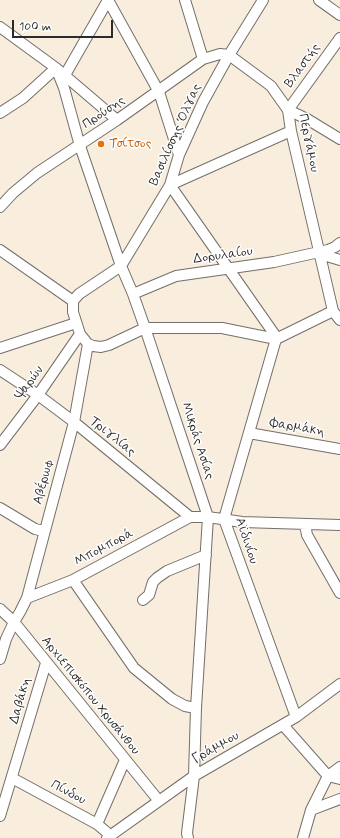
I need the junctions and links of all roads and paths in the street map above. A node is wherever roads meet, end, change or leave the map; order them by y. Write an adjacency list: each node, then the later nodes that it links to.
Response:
1 (108, 0): 11 (street); 12 (street)
2 (185, 0): 9 (street)
3 (263, 0): 8 (street)
4 (320, 0): 5 (street)
5 (340, 15)
6 (0, 27): 10 (street)
7 (340, 38): 13 (street, Βλαστής)
8 (229, 55): 9 (street, Προύσης); 13 (street, Περγάμου); 19 (street, Βασιλίσσης Όλγας)
9 (203, 59): 12 (street, Προύσης)
10 (56, 68): 11 (street); 14 (street); 18 (street, Μικράς Ασίας)
11 (65, 75): 15 (street)
12 (159, 92): 15 (street, Προύσης); 19 (street)
13 (288, 110): 16 (street, Περγάμου); 17 (street)
14 (0, 113)
15 (117, 120): 18 (street, Προύσης)
16 (291, 132): 20 (street); 24 (street, Περγάμου)
17 (340, 139)
18 (80, 146): 21 (street, Προύσης); 26 (street, Μικράς Ασίας)
19 (179, 155): 20 (street, Βασιλίσσης Όλγας)
20 (170, 184): 26 (street, Βασιλίσσης Όλγας); 27 (street)
21 (0, 207)
22 (340, 243): 24 (street, Δορυλαίου)
23 (0, 250): 29 (street)
24 (320, 253): 25 (street); 27 (street, Δορυλαίου); 30 (street, Περγάμου)
25 (340, 260)
26 (121, 266): 28 (street, Μικράς Ασίας); 29 (street)
27 (229, 268): 28 (street, Δορυλαίου); 35 (street)
28 (133, 294): 33 (street, Μικράς Ασίας)
29 (73, 302): 32 (street)
30 (333, 311): 31 (street, Περγάμου); 35 (street)
31 (340, 320)
32 (76, 323): 34 (street); 37 (street)
33 (145, 328): 35 (street); 36 (street); 46 (street, Μικράς Ασίας)
34 (80, 334): 36 (street); 39 (street, Ψαρών)
35 (276, 339): 41 (street, Αϊδινίου)
36 (88, 344): 40 (street, Αβέρωφ)
37 (0, 348)
38 (0, 370): 39 (street, Τριγλίας)
39 (38, 395): 40 (street, Τριγλίας); 42 (street, Ψαρών)
40 (74, 422): 45 (street, Τριγλίας); 50 (street, Αβέρωφ)
41 (249, 433): 43 (street, Φαρμάκη); 47 (street, Αϊδινίου)
42 (0, 445)
43 (340, 449)
44 (0, 508): 50 (street)
45 (190, 517): 46 (street); 52 (street, Μπομπορά)
46 (208, 517): 47 (street); 51 (street, Μικράς Ασίας)
47 (224, 519): 48 (street); 62 (street, Αϊδινίου)
48 (305, 524): 49 (street); 53 (street)
49 (340, 525)
50 (44, 531): 54 (street, Αβέρωφ)
51 (206, 555): 55 (street); 61 (street, Μικράς Ασίας)
52 (73, 580): 54 (street, Μπομπορά); 61 (street)
53 (340, 593)
54 (27, 598): 57 (street, Αβέρωφ)
55 (143, 600)
56 (0, 609): 57 (street, Αρχιεπισκόπου Χρυσάνθου)
57 (14, 622): 58 (street, Αβέρωφ); 59 (street, Αρχιεπισκόπου Χρυσάνθου)
58 (0, 659)
59 (46, 663): 64 (street, Αρχιεπισκόπου Χρυσάνθου); 68 (street, Δαβάκη)
60 (340, 684): 62 (street, Γράμμου)
61 (196, 708): 66 (street, Μικράς Ασίας)
62 (296, 717): 63 (street, Γράμμου)
63 (284, 725): 66 (street, Γράμμου); 67 (street)
64 (125, 760): 71 (street, Αρχιεπισκόπου Χρυσάνθου); 74 (street)
65 (340, 767): 67 (street)
66 (194, 776): 71 (street, Γράμμου); 76 (street, Μικράς Ασίας)
67 (328, 776): 69 (street); 72 (street)
68 (12, 778): 73 (street, Δαβάκη); 74 (street, Πίνδου)
69 (340, 779)
70 (340, 799): 72 (street)
71 (159, 802): 75 (street, Γράμμου)
72 (311, 810): 77 (street)
73 (0, 816)
74 (97, 824): 75 (street, Πίνδου)
75 (108, 837)
76 (188, 838)
77 (303, 838)

